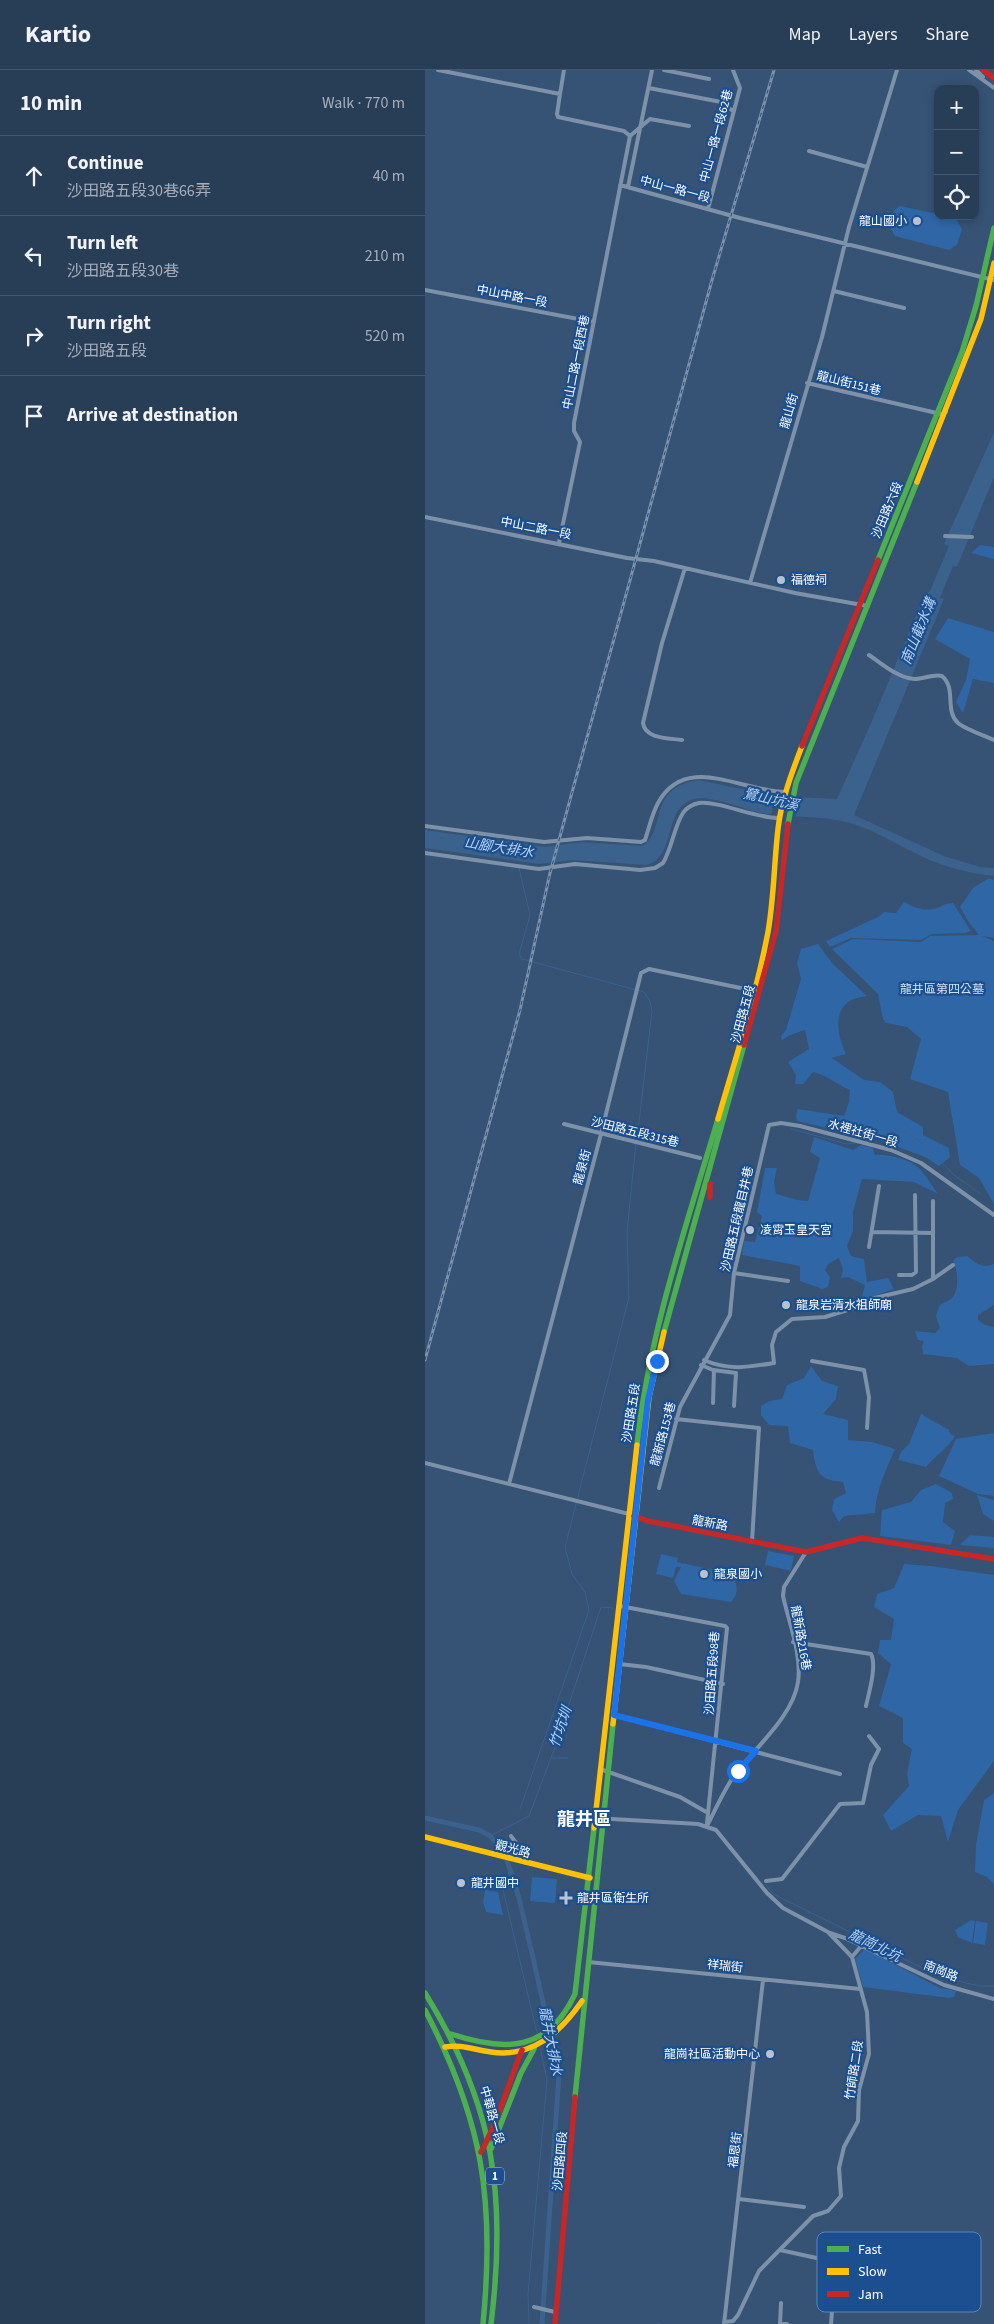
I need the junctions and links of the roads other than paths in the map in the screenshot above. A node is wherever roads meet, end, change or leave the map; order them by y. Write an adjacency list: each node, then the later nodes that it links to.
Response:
1 (438, 70): 11 (street)
2 (475, 70): 11 (street)
3 (564, 70): 16 (street)
4 (652, 70): 14 (street)
5 (664, 70): 13 (street)
6 (733, 70): 17 (street, 中山一路一段62巷)
7 (897, 70): 22 (street, 龍山街)
8 (969, 70): 15 (street)
9 (976, 70): 15 (street)
10 (983, 70): 12 (street)
11 (474, 77): 16 (street)
12 (994, 78)
13 (709, 79)
14 (649, 88): 17 (street); 18 (street)
15 (994, 88)
16 (560, 94): 20 (street)
17 (733, 111): 25 (street, 中山一路一段62巷)
18 (643, 124): 19 (street); 20 (street); 24 (street)
19 (689, 126)
20 (630, 136): 23 (street, 中山一路一段)
21 (809, 151): 22 (street)
22 (867, 167): 27 (street, 龍山街)
23 (620, 185): 24 (street, 中山一路一段); 34 (street, 中山二路一段西巷)
24 (628, 187): 25 (street, 中山一路一段)
25 (708, 209): 27 (street, 中山一路一段)
26 (994, 228): 29 (street, 沙田路六段)
27 (846, 243): 29 (street, 中山一路一段); 32 (street, 龍山街)
28 (994, 263): 30 (street, 沙田路六段)
29 (983, 276): 30 (street, 中山一路一段); 37 (street, 沙田路六段)
30 (992, 279): 36 (street, 沙田路六段)
31 (425, 290): 34 (street, 中山中路一段)
32 (834, 291): 33 (street); 35 (street, 龍山街)
33 (904, 308)
34 (594, 322): 42 (street, 中山二路一段西巷)
35 (807, 383): 37 (street, 龍山街151巷); 44 (street, 龍山街)
36 (946, 412): 37 (street, 龍山街151巷); 38 (street, 沙田路六段)
37 (938, 413): 38 (street); 45 (street, 沙田路六段)
38 (927, 459): 46 (street, 沙田路六段)
39 (425, 517): 42 (street, 中山二路一段)
40 (945, 536): 41 (street)
41 (972, 537)
42 (559, 543): 43 (street, 中山二路一段)
43 (685, 568): 44 (street); 48 (street)
44 (750, 583): 45 (street)
45 (859, 603): 46 (street); 50 (street, 沙田路六段)
46 (868, 606): 54 (street, 沙田路六段)
47 (869, 655): 49 (street)
48 (682, 740)
49 (994, 740)
50 (785, 793): 51 (street, 沙田路六段); 52 (street)
51 (779, 818): 53 (street); 55 (street, 沙田路五段)
52 (425, 826)
53 (425, 853)
54 (776, 931): 55 (street, 沙田路五段)
55 (756, 991): 56 (street, 沙田路五段); 57 (street, 沙田路五段); 62 (street, 龍泉街)
56 (744, 1030): 57 (street); 58 (street, 沙田路五段)
57 (743, 1062): 59 (street, 沙田路五段)
58 (731, 1070): 59 (street, 沙田路五段); 64 (street, 沙田路五段)
59 (729, 1103): 63 (street, 沙田路五段)
60 (564, 1124): 62 (street, 沙田路五段315巷)
61 (769, 1125): 69 (street, 水裡社街一段); 75 (street, 沙田路五段龍目井巷)
62 (601, 1134): 64 (street, 沙田路五段315巷); 92 (street, 龍泉街)
63 (716, 1147): 66 (street, 沙田路五段); 66 (street)
64 (704, 1160): 66 (street); 79 (street, 沙田路五段)
65 (879, 1186): 70 (street)
66 (706, 1189): 80 (street, 沙田路五段)
67 (915, 1195): 71 (street)
68 (933, 1201): 72 (street)
69 (994, 1215)
70 (872, 1232): 71 (street); 73 (street)
71 (914, 1233): 72 (street); 76 (street)
72 (933, 1234): 77 (street)
73 (869, 1247)
74 (953, 1265): 77 (street)
75 (734, 1273): 78 (street); 81 (street, 沙田路五段龍目井巷)
76 (899, 1275)
77 (933, 1279): 82 (street)
78 (788, 1281)
79 (669, 1284): 80 (street); 86 (street, 沙田路五段)
80 (678, 1287): 86 (street, 沙田路五段)
81 (729, 1318): 82 (street, 龍新路153巷)
82 (704, 1360): 84 (street, 龍新路153巷)
83 (811, 1361): 90 (street)
84 (701, 1365): 85 (street); 89 (street, 龍新路153巷)
85 (715, 1370): 87 (street); 88 (street)
86 (646, 1397): 94 (street, 沙田路五段); 95 (street, 沙田路五段)
87 (713, 1402)
88 (734, 1406)
89 (676, 1418): 93 (street, 龍新路153巷); 96 (street)
90 (867, 1428)
91 (425, 1463): 92 (street, 龍新路)
92 (509, 1484): 94 (street, 龍新路)
93 (659, 1488)
94 (629, 1514): 95 (street, 龍新路); 99 (street, 沙田路五段)
95 (636, 1517): 96 (street, 龍新路); 99 (street, 沙田路五段)
96 (752, 1541): 97 (street, 龍新路)
97 (805, 1552): 98 (street, 龍新路); 100 (street, 龍新路216巷)
98 (994, 1559)
99 (623, 1607): 101 (street, 沙田路五段); 102 (street, 沙田路五段98巷); 104 (street, 沙田路五段)
100 (793, 1642): 103 (street); 108 (street, 龍新路216巷)
101 (619, 1664): 102 (street); 105 (street, 沙田路五段)
102 (723, 1684): 107 (street, 沙田路五段98巷)
103 (866, 1706)
104 (607, 1714): 105 (street); 109 (street, 沙田路五段)
105 (614, 1715): 107 (street); 110 (street, 沙田路五段)
106 (869, 1736): 123 (street)
107 (717, 1740): 108 (street); 114 (street, 沙田路五段98巷)
108 (756, 1751): 111 (street); 117 (street, 龍新路216巷)
109 (600, 1769): 110 (street); 112 (street)
110 (609, 1772): 113 (street, 沙田路四段); 114 (street)
111 (840, 1774)
112 (597, 1798): 113 (street); 115 (street)
113 (605, 1798): 116 (street, 沙田路四段)
114 (708, 1813): 117 (street, 沙田路五段98巷)
115 (595, 1818): 116 (street); 121 (street)
116 (603, 1819): 117 (street); 122 (street, 沙田路四段)
117 (707, 1826): 124 (street, 竹師路二段)
118 (425, 1836): 120 (street, 觀光路)
119 (511, 1836): 120 (street)
120 (527, 1863): 121 (street, 觀光路)
121 (588, 1878): 122 (street, 觀光路); 131 (street)
122 (595, 1879): 127 (street, 沙田路四段)
123 (766, 1881)
124 (828, 1932): 125 (street, 南崗路); 126 (street, 竹師路二段)
125 (862, 1946): 126 (street); 133 (street, 南崗路)
126 (852, 1958): 129 (street, 竹師路二段)
127 (588, 1962): 128 (street, 祥瑞街); 132 (street, 沙田路四段)
128 (763, 1980): 129 (street, 祥瑞街); 144 (street, 福恩街)
129 (860, 1989): 146 (street, 竹師路二段)
130 (425, 1993): 135 (street, 1)
131 (575, 1994): 132 (street); 136 (street)
132 (583, 1999): 139 (street); 150 (street, 沙田路四段)
133 (994, 1999)
134 (425, 2010): 138 (street, 中華路一段 / 1)
135 (451, 2034): 136 (street); 137 (street, 中華路一段 / 1)
136 (528, 2042): 140 (street)
137 (457, 2044): 138 (street); 140 (street); 141 (street, 中華路一段 / 1)
138 (445, 2047): 143 (street, 中華路一段 / 1)
139 (533, 2049): 140 (street); 142 (street)
140 (521, 2052): 141 (street)
141 (489, 2138): 142 (street, 中華路一段 / 1); 143 (street)
142 (491, 2149): 152 (street, 中華路一段 / 1)
143 (481, 2152): 151 (street, 中華路一段 / 1)
144 (739, 2200): 145 (street); 154 (street, 福恩街)
145 (804, 2207)
146 (780, 2250): 147 (street); 154 (street, 竹師路二段)
147 (817, 2258)
148 (781, 2303): 155 (street)
149 (534, 2307): 150 (street)
150 (552, 2311): 153 (street, 沙田路四段)
151 (483, 2324)
152 (491, 2324)
153 (555, 2324)
154 (724, 2324)
155 (787, 2324)

